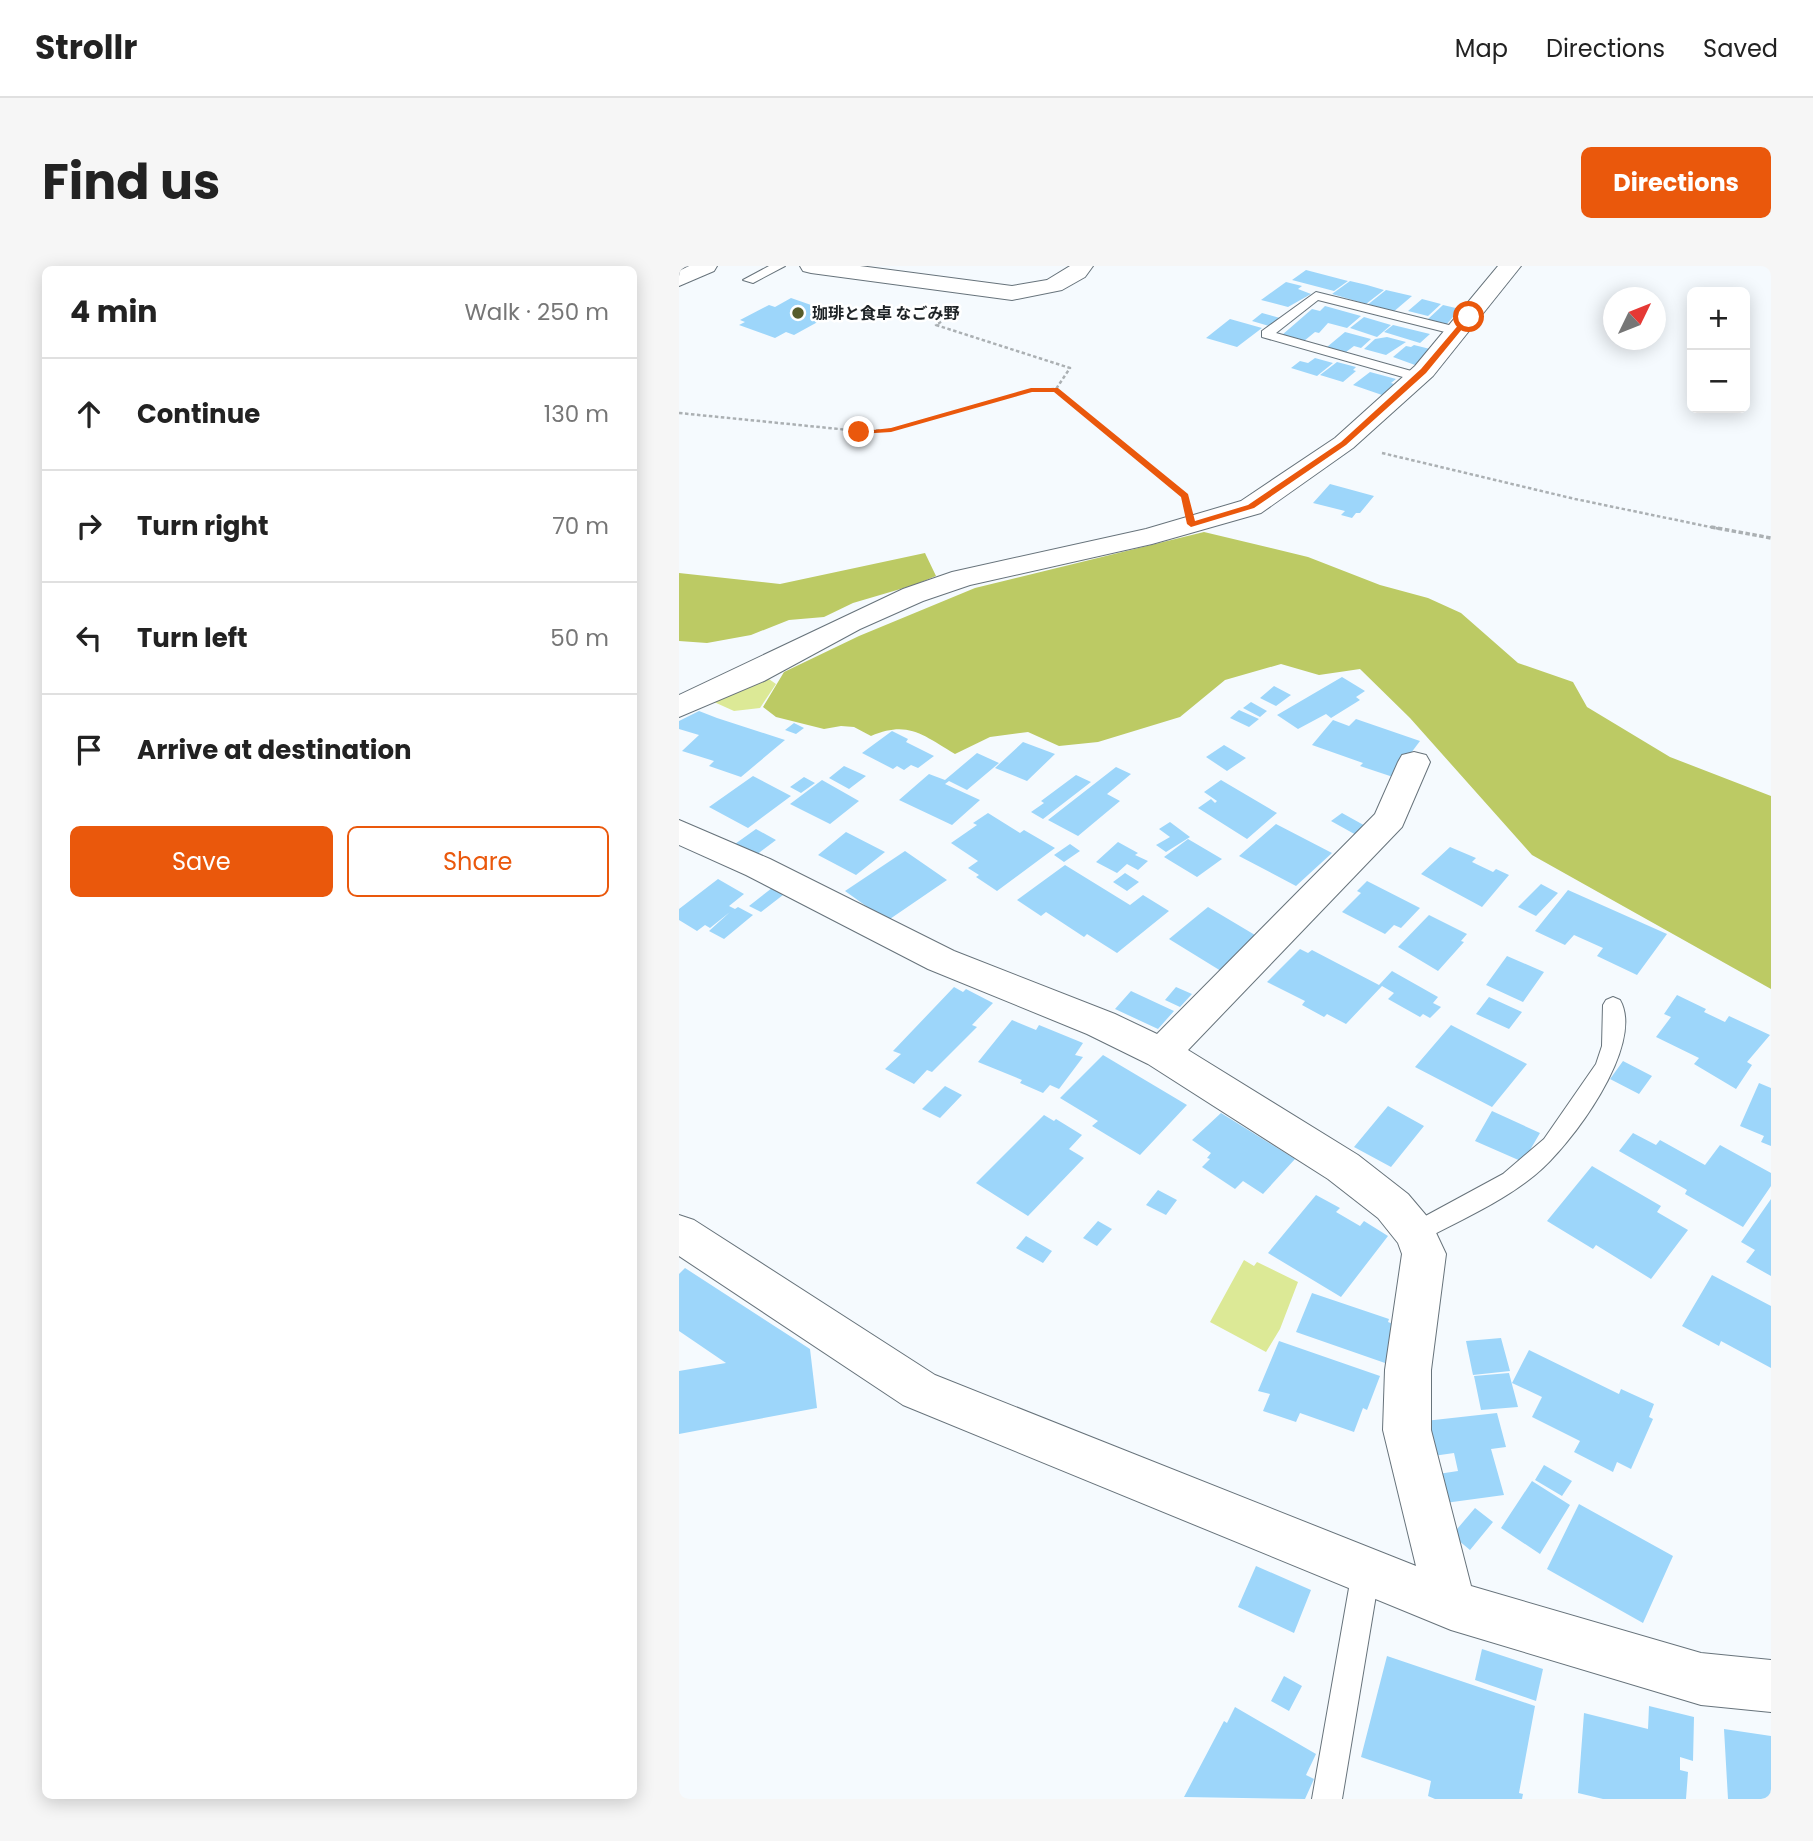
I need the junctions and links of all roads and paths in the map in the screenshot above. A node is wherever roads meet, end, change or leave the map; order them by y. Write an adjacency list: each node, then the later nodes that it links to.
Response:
1 (706, 266): 6 (street)
2 (779, 266): 7 (lane)
3 (811, 266): 8 (street)
4 (1082, 266): 8 (street)
5 (1510, 266): 9 (street)
6 (679, 279)
7 (749, 280)
8 (991, 291): 11 (path)
9 (1457, 331): 10 (street); 10 (lane)
10 (1417, 377): 13 (street)
11 (1056, 389): 12 (path); 14 (path)
12 (679, 413)
13 (1344, 443): 14 (street); 15 (path)
14 (1191, 524): 16 (street)
15 (1771, 538)
16 (679, 707)
17 (1414, 762): 20 (street)
18 (679, 831): 20 (street)
19 (1613, 1005): 22 (lane)
20 (1162, 1053): 22 (street)
21 (679, 1233): 23 (street)
22 (1415, 1233): 24 (street)
23 (1366, 1571): 24 (street); 26 (lane)
24 (1451, 1605): 25 (street)
25 (1771, 1686)
26 (1328, 1799)

